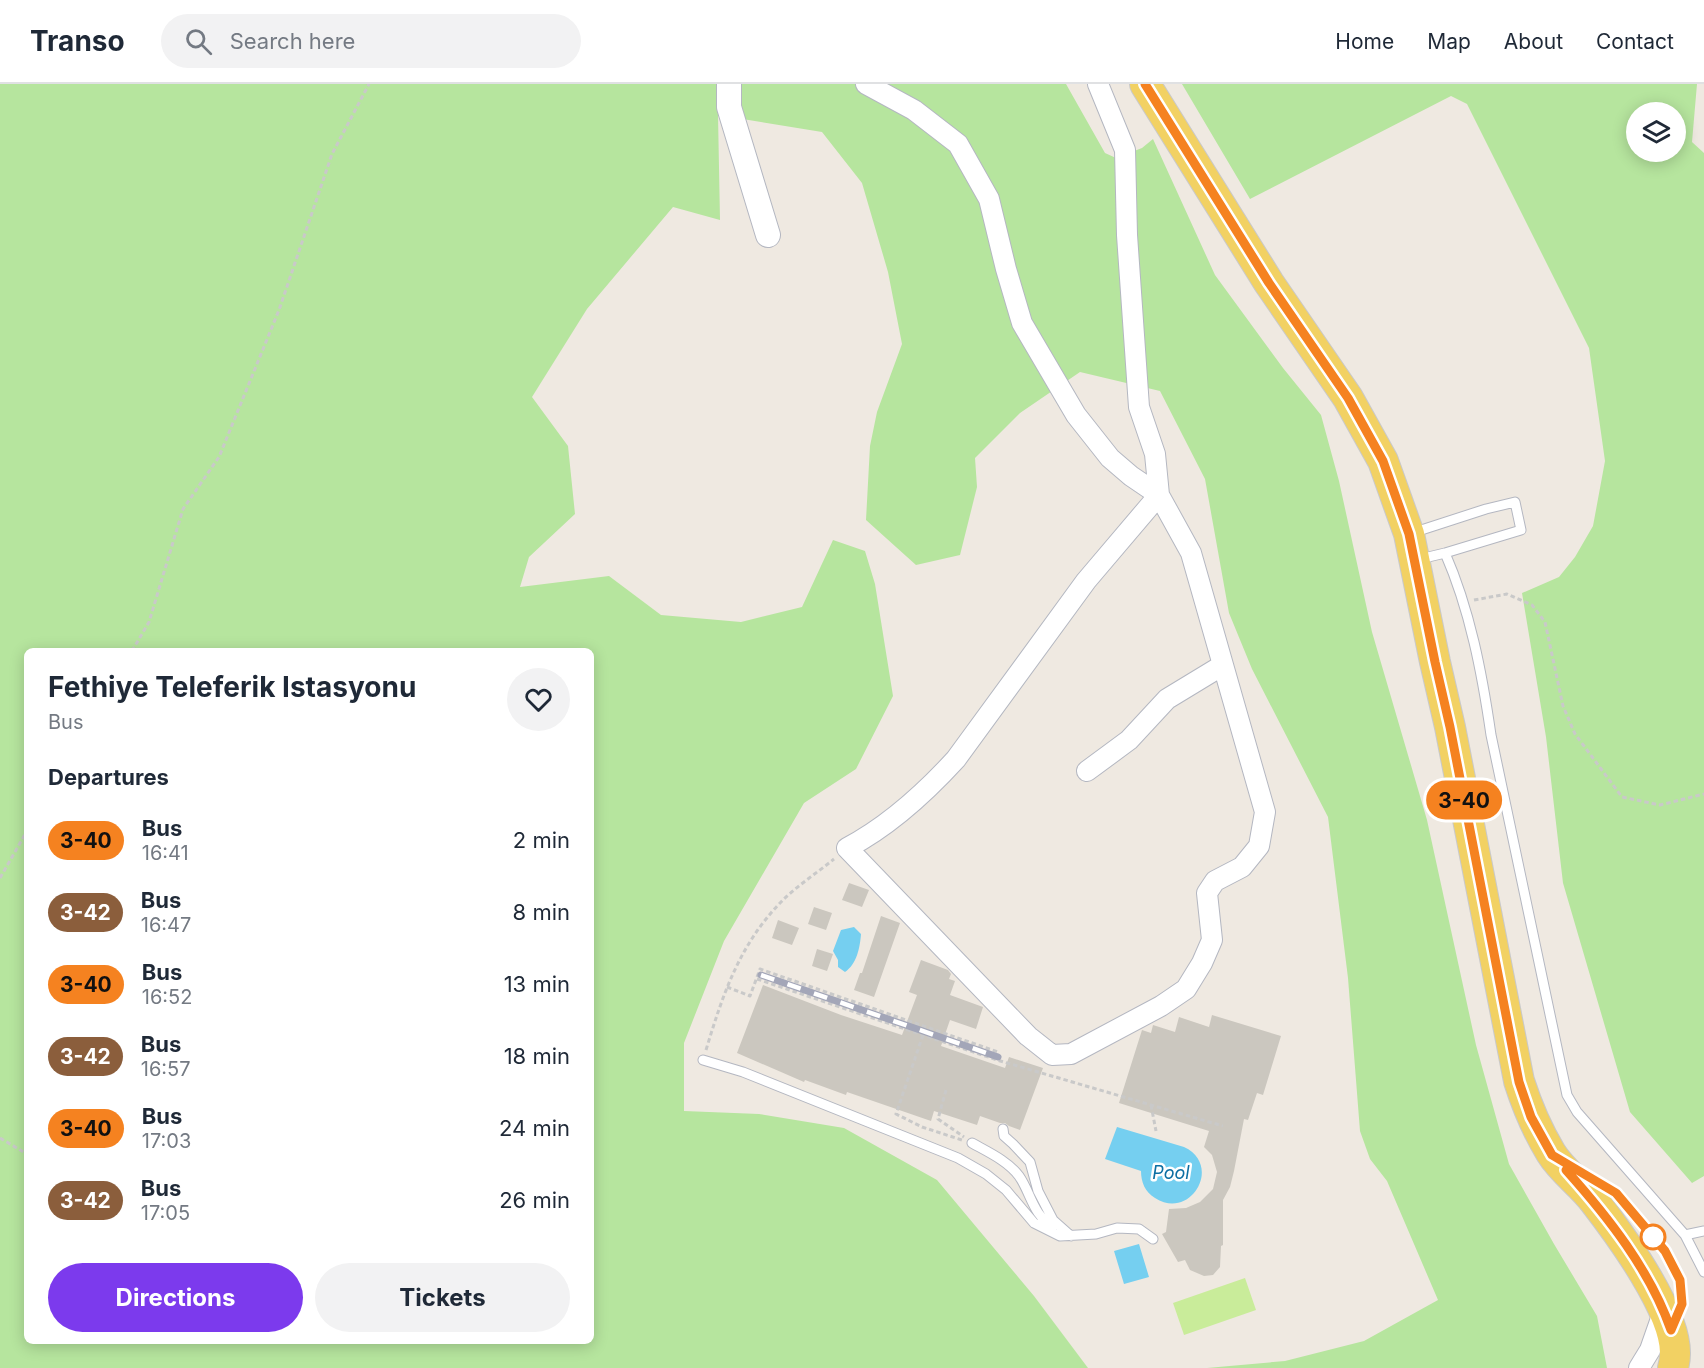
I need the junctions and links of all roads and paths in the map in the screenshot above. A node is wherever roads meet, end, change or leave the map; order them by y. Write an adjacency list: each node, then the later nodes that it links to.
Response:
1 (369, 84): 11 (path)
2 (729, 84): 6 (street)
3 (866, 84): 7 (street)
4 (1098, 84): 7 (street)
5 (1145, 84): 8 (main road)
6 (768, 235)
7 (1159, 495): 12 (street); 16 (street)
8 (1412, 547): 9 (lane); 9 (lane); 36 (main road)
9 (1445, 553): 10 (lane)
10 (1464, 602): 14 (path); 32 (lane)
11 (134, 648)
12 (1223, 665): 13 (street); 16 (street)
13 (1088, 771)
14 (1704, 794)
15 (24, 836): 17 (path)
16 (847, 848): 19 (path)
17 (0, 878)
18 (757, 979): 19 (path); 20 (path); 22 (path)
19 (727, 987): 21 (path)
20 (923, 1035): 22 (path); 29 (path)
21 (703, 1060): 33 (lane)
22 (997, 1060): 24 (path)
23 (946, 1090): 29 (path)
24 (1150, 1106): 25 (path); 27 (path)
25 (1223, 1126)
26 (1003, 1129): 33 (lane)
27 (1156, 1131)
28 (0, 1138): 30 (path)
29 (972, 1143): 33 (lane)
30 (24, 1152)
31 (1704, 1231): 32 (lane)
32 (1685, 1235): 35 (lane)
33 (1071, 1236): 34 (lane)
34 (1153, 1239)
35 (1704, 1272)
36 (1667, 1320): 37 (street); 38 (main road)
37 (1639, 1368)
38 (1673, 1368)

